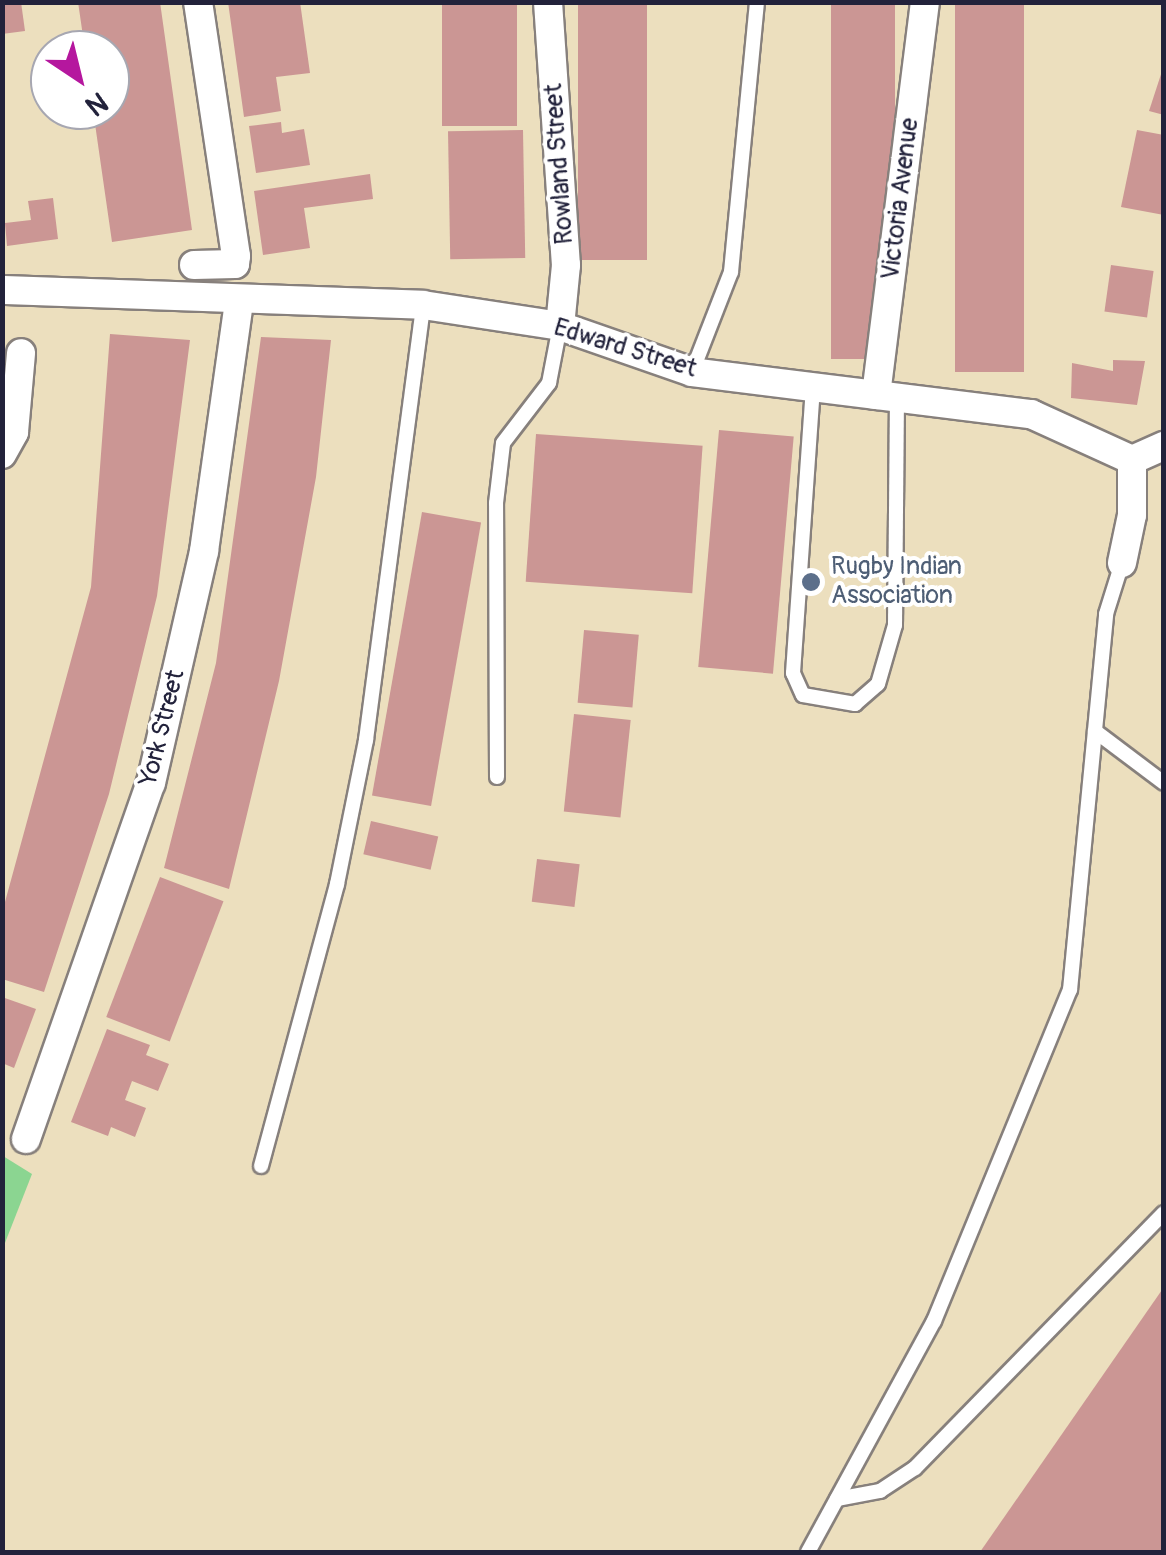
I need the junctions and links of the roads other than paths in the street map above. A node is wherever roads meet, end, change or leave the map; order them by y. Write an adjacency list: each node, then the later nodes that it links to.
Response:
1 (198, 2): 5 (street)
2 (548, 2): 9 (street, Rowland Street)
3 (757, 2): 11 (lane)
4 (925, 2): 13 (street, Victoria Avenue)
5 (194, 264)
6 (2, 290): 7 (street, Edward Street)
7 (238, 301): 8 (street, Edward Street); 21 (street, York Street)
8 (422, 305): 9 (street, Edward Street); 22 (lane)
9 (560, 326): 11 (street, Edward Street); 19 (lane)
10 (21, 353): 15 (street)
11 (692, 372): 12 (street, Edward Street)
12 (813, 387): 13 (street, Edward Street); 13 (lane)
13 (886, 396): 16 (street, Edward Street)
14 (1164, 446): 16 (street)
15 (2, 454)
16 (1132, 460): 17 (street)
17 (1122, 562): 18 (lane)
18 (1095, 732): 20 (lane); 24 (lane)
19 (497, 777)
20 (1164, 783)
21 (26, 1139)
22 (261, 1166)
23 (1164, 1213): 24 (lane)
24 (837, 1499): 25 (lane)
25 (808, 1552)

